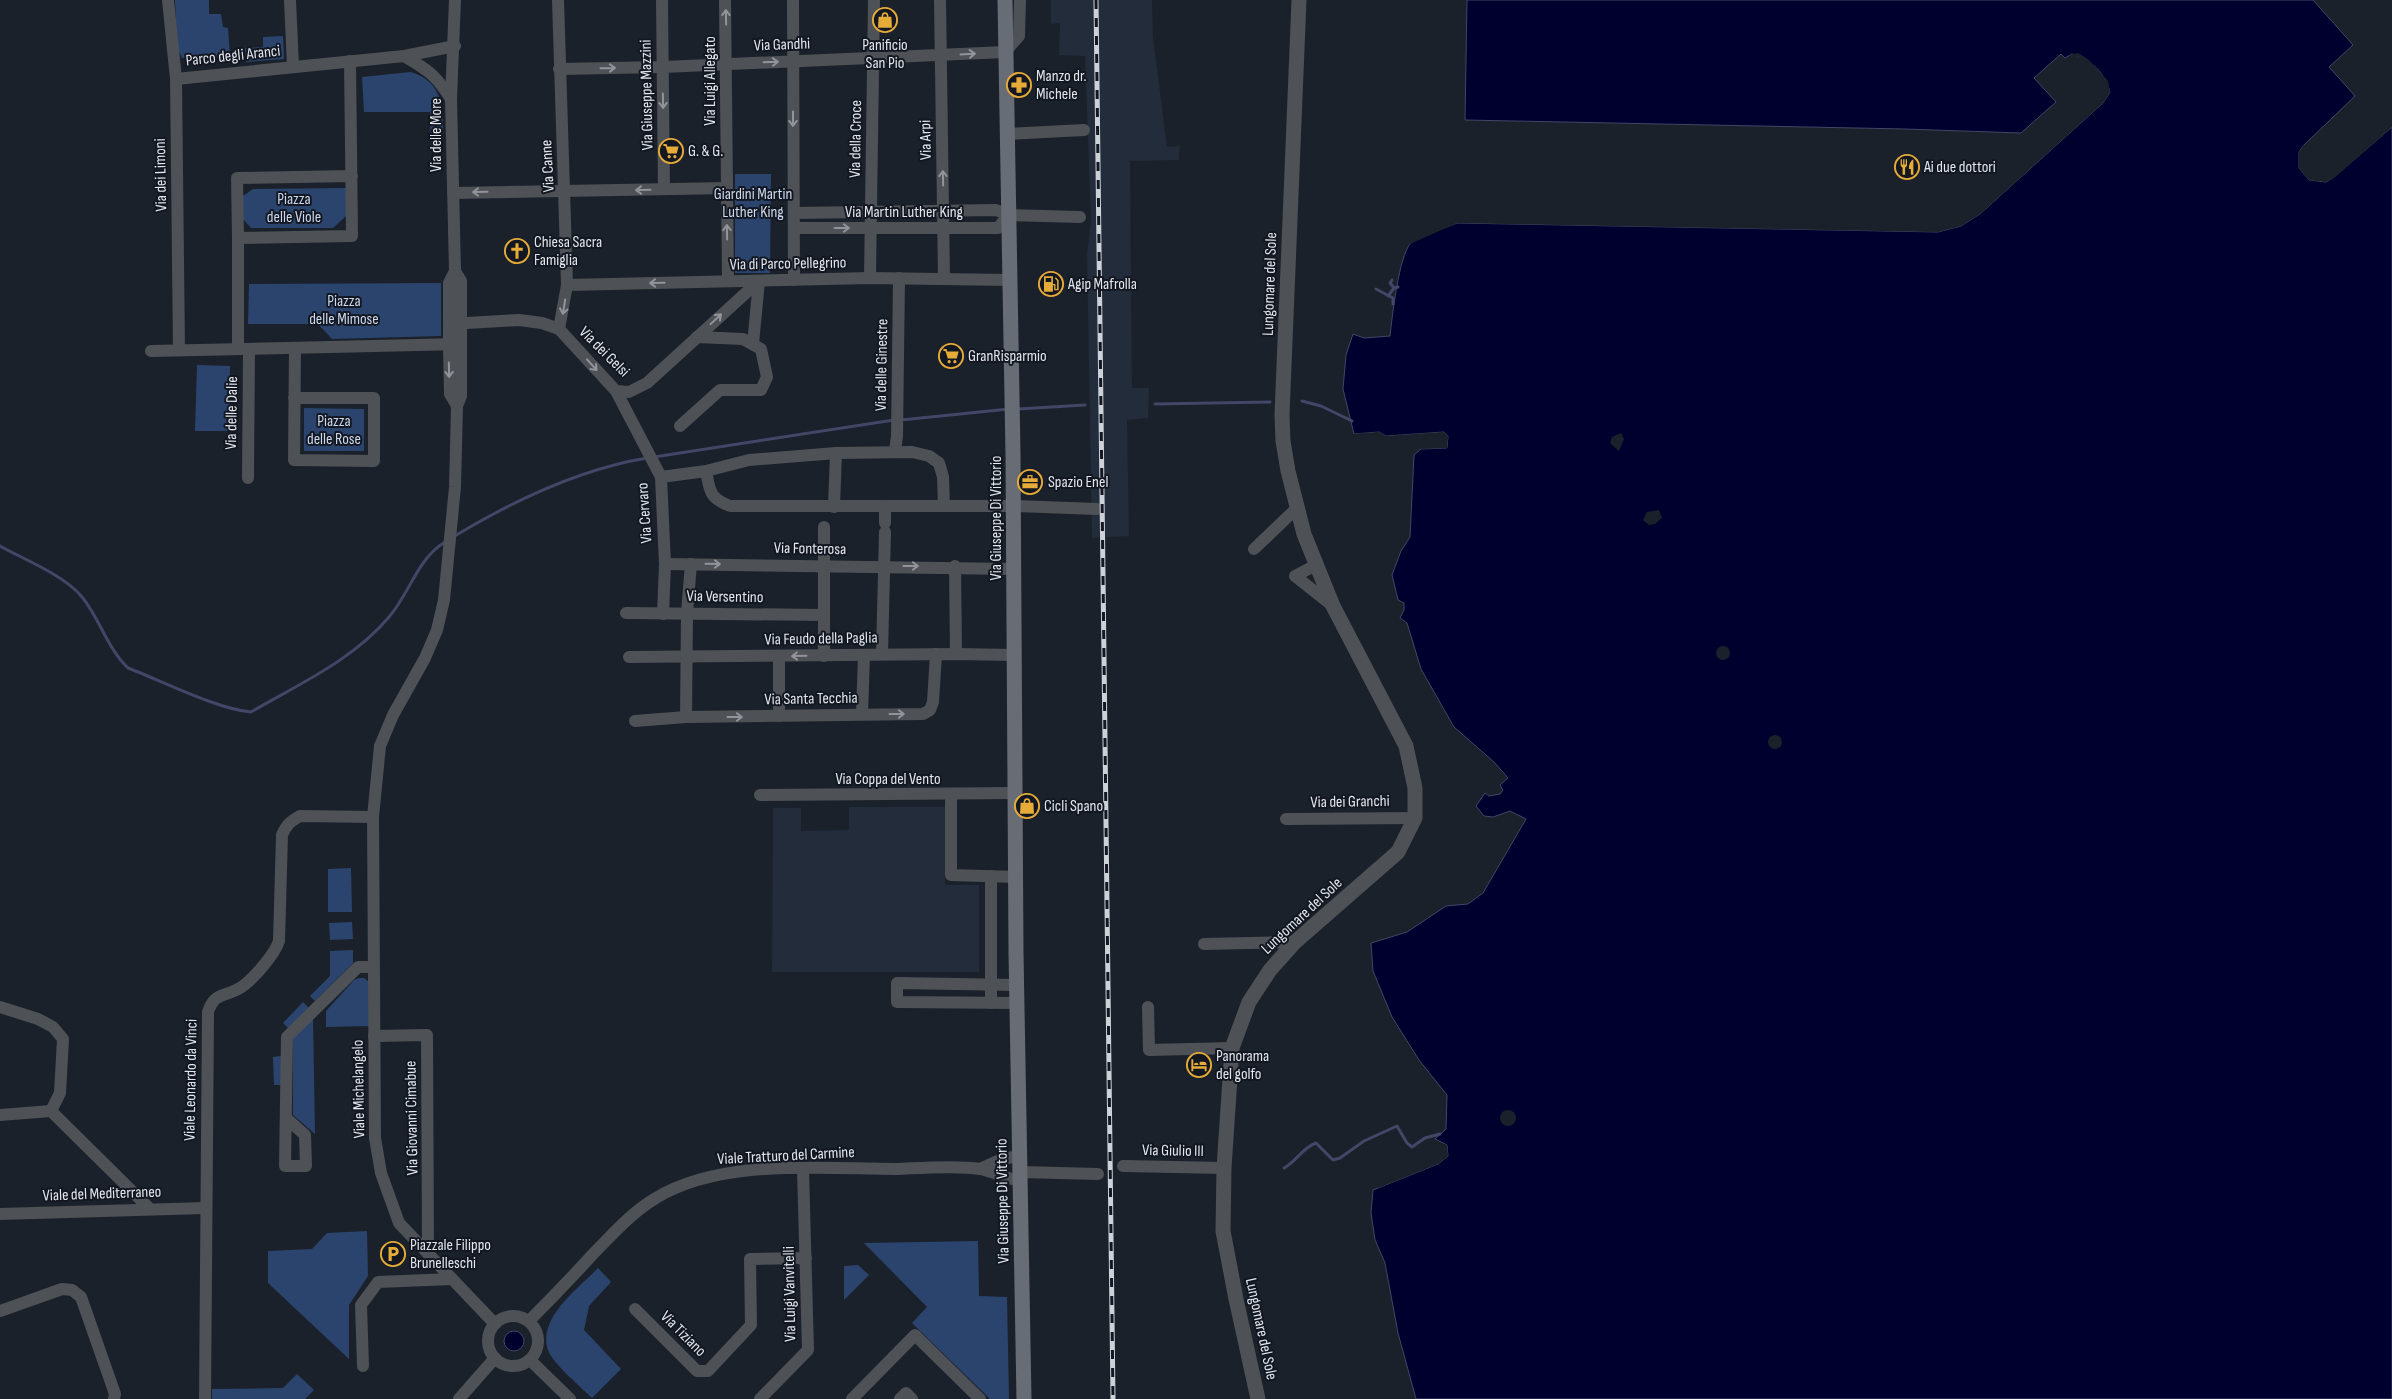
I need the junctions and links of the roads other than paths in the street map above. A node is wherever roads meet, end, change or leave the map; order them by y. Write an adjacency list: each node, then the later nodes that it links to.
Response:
1 (168, 0): 24 (street, Via dei Limoni)
2 (290, 0): 21 (street, Parco degli Aranci)
3 (455, 0): 13 (street, Via delle More)
4 (558, 0): 23 (street, Via Canne)
5 (662, 0): 22 (street, Via Giuseppe Mazzini)
6 (725, 0): 20 (street, Via Luigi Allegato, one-way to 6)
7 (793, 0): 19 (street)
8 (874, 0): 17 (street, Via della Croce)
9 (940, 0): 15 (street, Via Arpi)
10 (1005, 0): 14 (main road, Via Giuseppe Di Vittorio)
11 (1020, 0): 14 (street)
12 (1299, 0): 71 (street, Lungomare del Sole)
13 (455, 46): 16 (street, Parco degli Aranci); 25 (street, Via delle More)
14 (1005, 52): 15 (street, Via Gandhi, one-way to 14); 27 (main road, Via Giuseppe Di Vittorio)
15 (941, 55): 17 (street, Via Gandhi); 34 (street, Via Arpi, one-way to 15)
16 (404, 56): 18 (street, Parco degli Aranci); 25 (street)
17 (873, 58): 19 (street, Via Gandhi); 33 (street, Via della Croce)
18 (350, 61): 21 (street, Parco degli Aranci); 28 (street)
19 (793, 61): 20 (street, Via Gandhi, one-way to 19); 35 (street, one-way to 35)
20 (726, 63): 22 (street, Via Gandhi); 29 (street, Via Luigi Allegato)
21 (293, 66): 24 (street, Parco degli Aranci)
22 (662, 67): 23 (street, Via Gandhi, one-way to 22); 30 (street, Via Giuseppe Mazzini, one-way to 30)
23 (560, 69): 31 (street, Via Canne)
24 (176, 79): 57 (street, Via dei Limoni)
25 (451, 99): 32 (street, Via delle More)
26 (1084, 130): 27 (street)
27 (1007, 134): 36 (main road, Via Giuseppe Di Vittorio)
28 (352, 176): 41 (street); 41 (street)
29 (727, 188): 30 (street); 48 (street, Via Luigi Allegato, one-way to 29)
30 (664, 189): 31 (street, one-way to 31)
31 (566, 190): 32 (street, one-way to 32); 49 (street, Via Canne)
32 (453, 193): 50 (street, Via delle More)
33 (871, 211): 34 (street, Via Martin Luther King); 35 (street, Via Martin Luther King); 40 (street, Via della Croce)
34 (943, 211): 36 (street, Via Martin Luther King); 38 (street, Via Arpi)
35 (794, 212): 39 (street)
36 (1009, 215): 37 (street, Via Martin Luther King); 38 (street, Via Martin Luther King); 47 (main road, Via Giuseppe Di Vittorio)
37 (1080, 217)
38 (944, 227): 40 (street, Via Martin Luther King); 44 (street, Via Arpi)
39 (794, 228): 40 (street, Via Martin Luther King, one-way to 40); 46 (street)
40 (870, 228): 42 (street, Via della Croce)
41 (238, 238): 56 (street)
42 (870, 278): 43 (street, Via di Parco Pellegrino); 46 (street, Via di Parco Pellegrino)
43 (899, 278): 44 (street, Via di Parco Pellegrino); 62 (street, Via delle Ginestre)
44 (944, 279): 47 (street, Via di Parco Pellegrino)
45 (758, 280): 46 (street, Via di Parco Pellegrino); 48 (street, Via di Parco Pellegrino); 52 (street, Via dei Gelsi, one-way to 45); 54 (street)
46 (794, 280)
47 (1009, 280): 68 (main road, Via Giuseppe Di Vittorio)
48 (728, 281): 49 (street, Via di Parco Pellegrino, one-way to 49)
49 (567, 284): 51 (street, Via Canne, one-way to 51)
50 (455, 324): 51 (street, Via dei Gelsi); 53 (street, Via delle More)
51 (560, 330): 59 (street, Via dei Gelsi, one-way to 59)
52 (697, 337): 54 (street); 59 (street, Via dei Gelsi)
53 (455, 344): 55 (street); 103 (street, Via delle More)
54 (753, 344): 61 (street)
55 (295, 348): 56 (street); 60 (street)
56 (244, 349): 57 (street); 66 (street, Via delle Dalie)
57 (179, 350): 58 (street)
58 (151, 351)
59 (616, 391): 65 (street, Via Cervaro)
60 (294, 398): 60 (street)
61 (680, 426)
62 (895, 452): 63 (street); 67 (street)
63 (836, 453): 64 (street); 69 (street)
64 (706, 470): 65 (street); 69 (street)
65 (661, 477): 75 (street, Via Cervaro)
66 (248, 478)
67 (944, 506): 68 (street); 70 (street)
68 (1013, 506): 72 (street); 81 (main road, Via Giuseppe Di Vittorio)
69 (834, 507): 70 (street)
70 (885, 507): 78 (street)
71 (1296, 508): 74 (street); 80 (street, Lungomare del Sole)
72 (1097, 509)
73 (824, 526): 77 (street)
74 (1254, 549)
75 (665, 564): 76 (street, Via Fonterosa); 85 (street, Via Cervaro)
76 (691, 564): 77 (street, Via Fonterosa, one-way to 77); 83 (street)
77 (824, 566): 78 (street, Via Fonterosa); 86 (street)
78 (884, 566): 79 (street, Via Fonterosa, one-way to 79); 87 (street)
79 (955, 566): 81 (street, Via Fonterosa); 89 (street)
80 (1316, 566): 82 (street, Lungomare del Sole); 82 (street, Lungomare del Sole)
81 (1013, 569): 91 (main road, Via Giuseppe Di Vittorio)
82 (1333, 606): 104 (street, Lungomare del Sole)
83 (687, 612): 85 (street, Via Versentino); 86 (street, Via Versentino); 92 (street)
84 (626, 613): 85 (street, Via Versentino)
85 (663, 614)
86 (824, 615): 93 (street)
87 (882, 654): 88 (street, Via Feudo della Paglia); 90 (street, Via Feudo della Paglia)
88 (936, 654): 89 (street, Via Feudo della Paglia); 96 (street, Via Santa Tecchia, one-way to 88)
89 (956, 654): 91 (street, Via Feudo della Paglia)
90 (864, 655): 93 (street, Via Feudo della Paglia); 96 (street)
91 (1014, 655): 100 (main road, Via Giuseppe Di Vittorio)
92 (687, 656): 94 (street, Via Feudo della Paglia); 95 (street, Via Feudo della Paglia); 98 (street)
93 (824, 656): 95 (street, Via Feudo della Paglia, one-way to 95)
94 (629, 657)
95 (780, 657): 97 (street)
96 (862, 714): 97 (street, Via Santa Tecchia)
97 (779, 716): 98 (street, Via Santa Tecchia, one-way to 97)
98 (686, 717): 99 (street, Via Santa Tecchia)
99 (635, 721)
100 (1016, 793): 102 (street, Via Coppa del Vento); 107 (main road, Via Giuseppe Di Vittorio)
101 (760, 794): 102 (street, Via Coppa del Vento)
102 (951, 795): 106 (street)
103 (373, 814): 110 (street, Viale Michelangelo); 130 (street, Viale Leonardo da Vinci)
104 (1415, 818): 105 (street, Via dei Granchi); 108 (street, Lungomare del Sole)
105 (1286, 819)
106 (991, 876): 107 (street); 111 (street)
107 (1016, 877): 112 (main road, Via Giuseppe Di Vittorio)
108 (1295, 942): 109 (street); 118 (street, Lungomare del Sole)
109 (1204, 944)
110 (373, 967): 117 (street, Viale Michelangelo); 121 (street)
111 (991, 984): 112 (street); 113 (street); 113 (street)
112 (1016, 985): 114 (main road, Via Giuseppe Di Vittorio)
113 (991, 1003): 114 (street)
114 (1017, 1003): 122 (main road, Via Giuseppe Di Vittorio)
115 (0, 1007): 119 (street)
116 (1148, 1007): 118 (street)
117 (374, 1036): 132 (street, Viale Michelangelo); 132 (street, Via Giovanni Cimabue)
118 (1232, 1048): 124 (street, Lungomare del Sole)
119 (52, 1111): 120 (street); 129 (street)
120 (0, 1114)
121 (286, 1118)
122 (1019, 1156): 126 (street, Viale Tratturo del Carmine); 128 (main road, Via Giuseppe Di Vittorio)
123 (1122, 1166): 124 (street, Via Giulio III)
124 (1224, 1168): 152 (street, Lungomare del Sole)
125 (804, 1169): 126 (street, Viale Tratturo del Carmine); 133 (street, Via Luigi Vanvitelli); 137 (street, Viale Tratturo del Carmine)
126 (980, 1169): 128 (street, Viale Tratturo del Carmine)
127 (1098, 1174): 128 (street, Viale Tratturo del Carmine)
128 (1020, 1177): 151 (main road, Via Giuseppe Di Vittorio)
129 (149, 1208): 130 (street, Viale del Mediterraneo); 131 (street, Viale del Mediterraneo)
130 (205, 1208): 143 (street, Viale Leonardo da Vinci)
131 (0, 1214)
132 (428, 1252): 134 (street, Viale Michelangelo)
133 (806, 1258): 135 (street, Via Tiziano); 146 (street, Via Luigi Vanvitelli)
134 (452, 1278): 138 (street, Viale Michelangelo); 141 (street)
135 (635, 1310)
136 (0, 1311): 142 (street)
137 (529, 1321): 138 (street); 140 (street)
138 (495, 1324): 139 (street)
139 (495, 1358): 140 (street); 144 (street)
140 (530, 1360): 145 (street)
141 (363, 1366)
142 (114, 1399)
143 (205, 1399)
144 (460, 1399)
145 (570, 1399)
146 (760, 1399)
147 (852, 1399): 150 (street)
148 (900, 1399): 149 (street)
149 (912, 1399)
150 (980, 1399)
151 (1024, 1399)
152 (1258, 1399)

